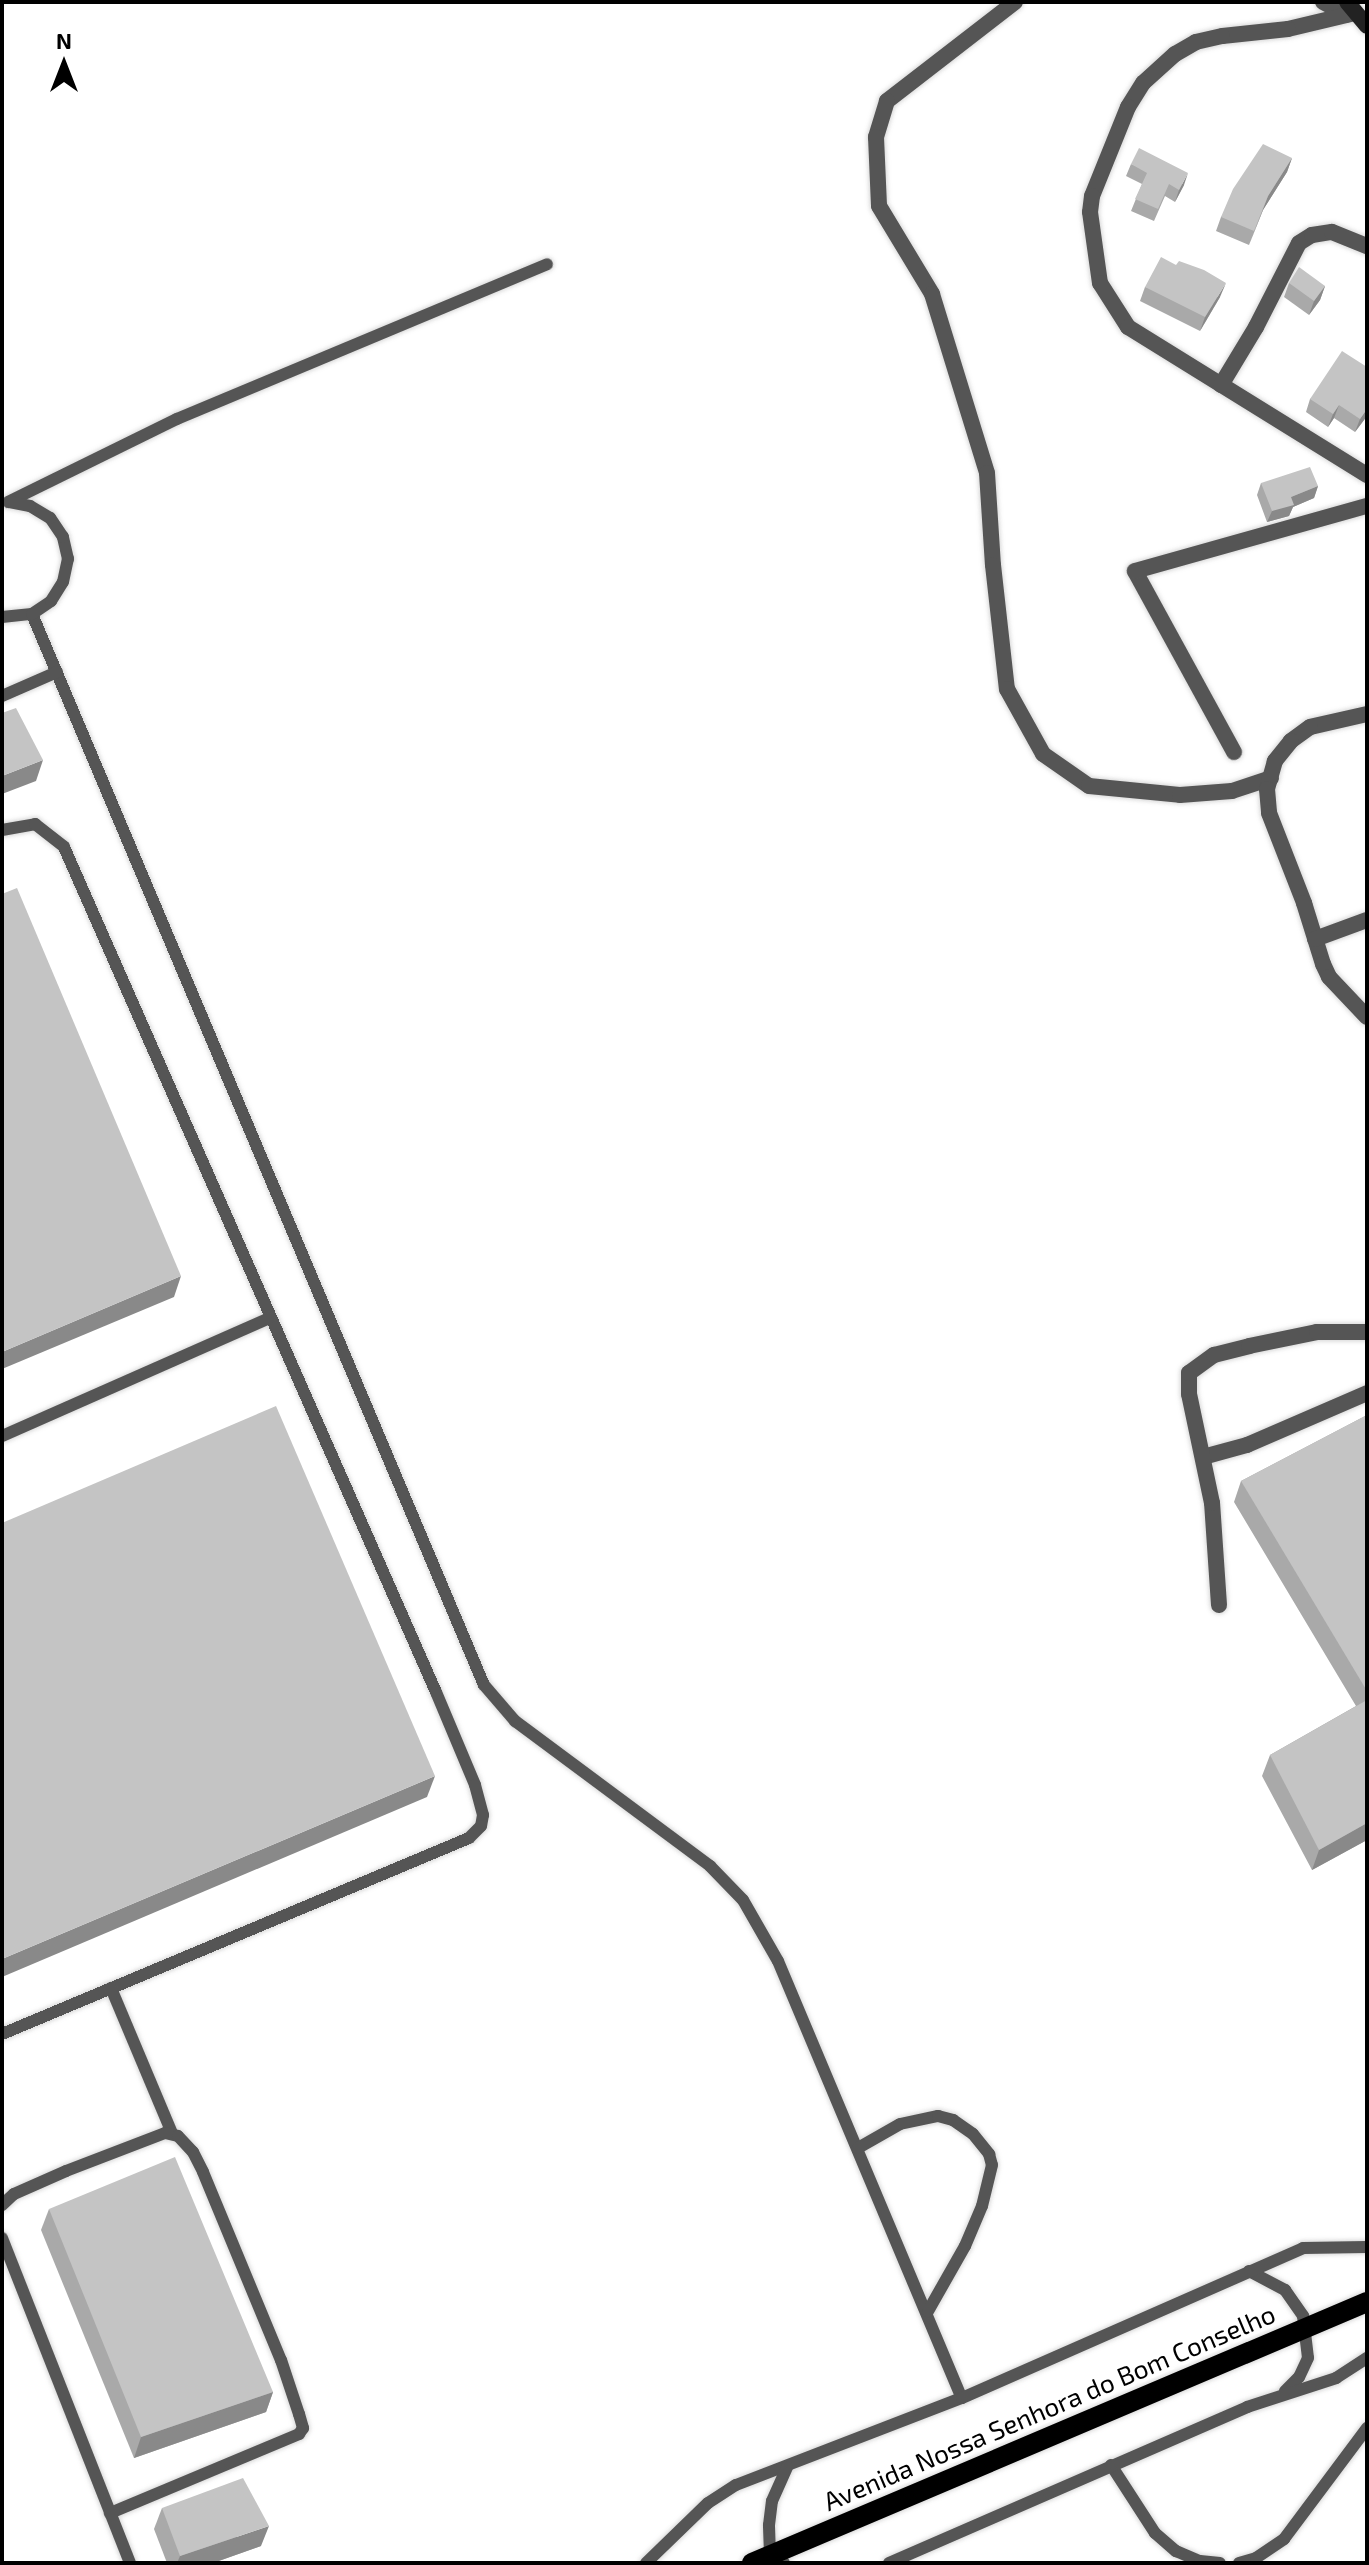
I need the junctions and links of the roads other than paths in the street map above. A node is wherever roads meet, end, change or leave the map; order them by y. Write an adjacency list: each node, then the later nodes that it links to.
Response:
1 (1015, 2): 17 (street)
2 (1323, 2): 3 (street)
3 (1350, 10): 4 (main road); 7 (street)
4 (1367, 26)
5 (1367, 246): 7 (street)
6 (547, 264): 9 (lane)
7 (1221, 385): 8 (street)
8 (1367, 475)
9 (5, 502): 11 (lane)
10 (1367, 506): 16 (street)
11 (32, 614): 12 (lane); 13 (lane)
12 (2, 617)
13 (57, 672): 14 (lane); 31 (lane)
14 (2, 696)
15 (1367, 714): 17 (street)
16 (1234, 752)
17 (1271, 778): 20 (street)
18 (2, 830): 22 (lane)
19 (1367, 920): 20 (street)
20 (1315, 939): 21 (street)
21 (1367, 1017)
22 (269, 1318): 25 (lane); 28 (lane)
23 (1367, 1332): 26 (street)
24 (1367, 1393): 26 (street)
25 (2, 1436)
26 (1203, 1457): 27 (street)
27 (1219, 1605)
28 (111, 1988): 29 (lane); 30 (lane)
29 (2, 2034)
30 (172, 2133): 32 (lane); 45 (lane)
31 (858, 2148): 37 (lane); 37 (lane)
32 (2, 2205)
33 (2, 2238): 45 (lane)
34 (1367, 2247): 35 (lane)
35 (1249, 2271): 38 (lane); 41 (lane)
36 (1367, 2302): 38 (main road, Avenida Nossa Senhora do Bom Conselho)
37 (928, 2311): 41 (lane)
38 (1305, 2325): 40 (lane); 46 (main road, Avenida Nossa Senhora do Bom Conselho)
39 (1367, 2358): 40 (lane)
40 (1284, 2392): 43 (lane)
41 (962, 2398): 44 (lane)
42 (1367, 2428): 51 (lane)
43 (1111, 2465): 49 (lane); 50 (lane)
44 (787, 2467): 46 (lane); 48 (lane)
45 (110, 2513): 47 (lane)
46 (769, 2560)
47 (130, 2563)
48 (646, 2563)
49 (889, 2563)
50 (1220, 2563)
51 (1239, 2563)

